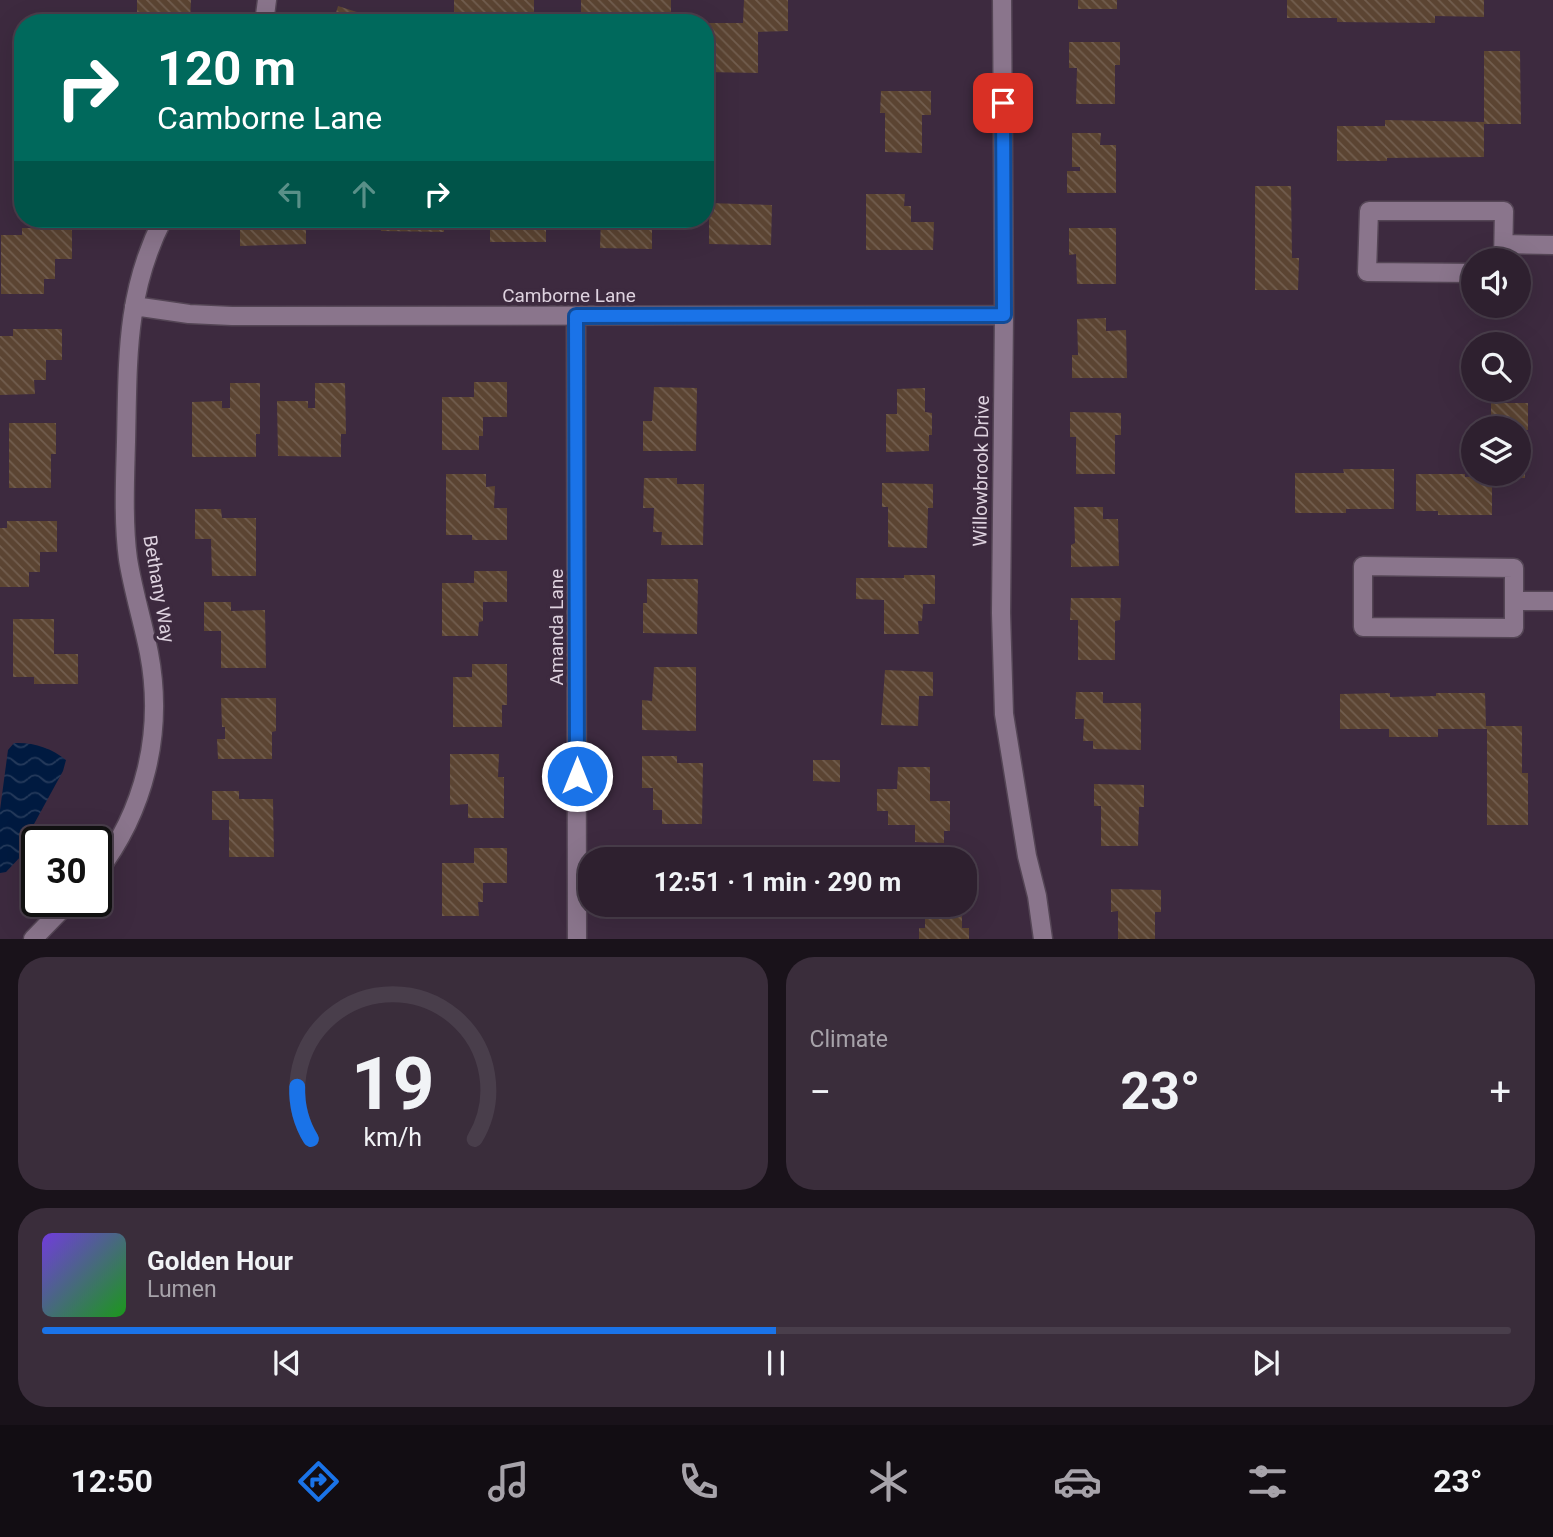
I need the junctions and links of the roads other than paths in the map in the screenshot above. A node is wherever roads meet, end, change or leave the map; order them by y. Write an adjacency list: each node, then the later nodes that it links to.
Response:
1 (1002, 0): 8 (street, Willowbrook Drive)
2 (159, 228): 7 (street, Bethany Way)
3 (1553, 246): 5 (street)
4 (1504, 248): 6 (street)
5 (1531, 249)
6 (1461, 273)
7 (134, 306): 9 (street, Camborne Lane); 12 (street, Bethany Way)
8 (1004, 315): 9 (street, Camborne Lane); 16 (street, Willowbrook Drive)
9 (576, 316): 15 (street, Amanda Lane)
10 (1514, 601): 10 (street); 11 (street)
11 (1553, 601)
12 (112, 853)
13 (54, 917): 14 (street)
14 (33, 939)
15 (577, 939)
16 (1043, 939)

